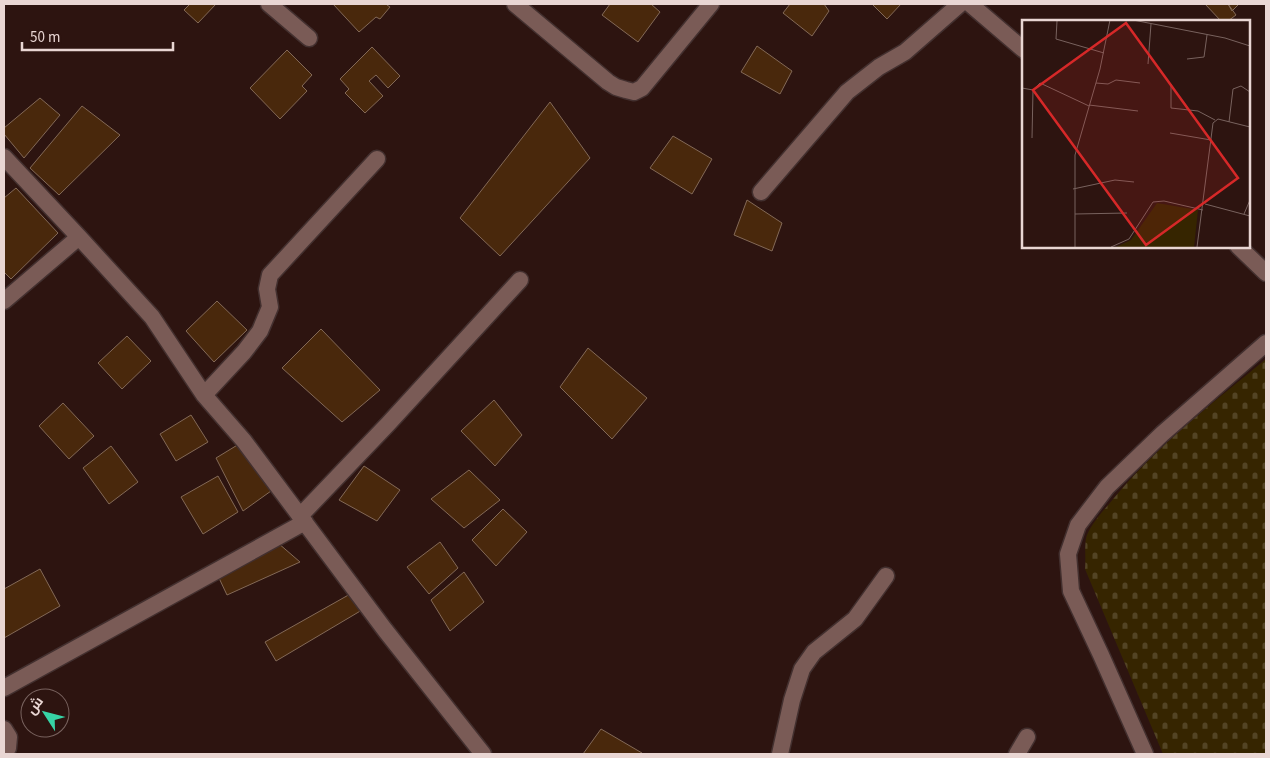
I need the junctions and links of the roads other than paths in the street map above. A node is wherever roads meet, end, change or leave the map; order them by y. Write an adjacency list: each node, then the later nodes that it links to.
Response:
1 (269, 4): 6 (street)
2 (515, 4): 3 (street)
3 (711, 4)
4 (960, 4): 10 (street)
5 (970, 4): 7 (street)
6 (309, 38)
7 (1022, 48)
8 (4, 158): 11 (street)
9 (377, 159): 17 (street)
10 (761, 192)
11 (79, 237): 15 (street); 17 (street)
12 (1240, 248): 13 (street)
13 (1266, 273)
14 (520, 280): 18 (street)
15 (4, 301)
16 (1266, 343): 27 (street)
17 (204, 395): 18 (street)
18 (302, 519): 20 (street); 24 (street)
19 (886, 576): 25 (street)
20 (4, 688)
21 (4, 730): 23 (street)
22 (1028, 737): 26 (street)
23 (4, 754)
24 (483, 754)
25 (780, 754)
26 (1018, 754)
27 (1145, 754)

